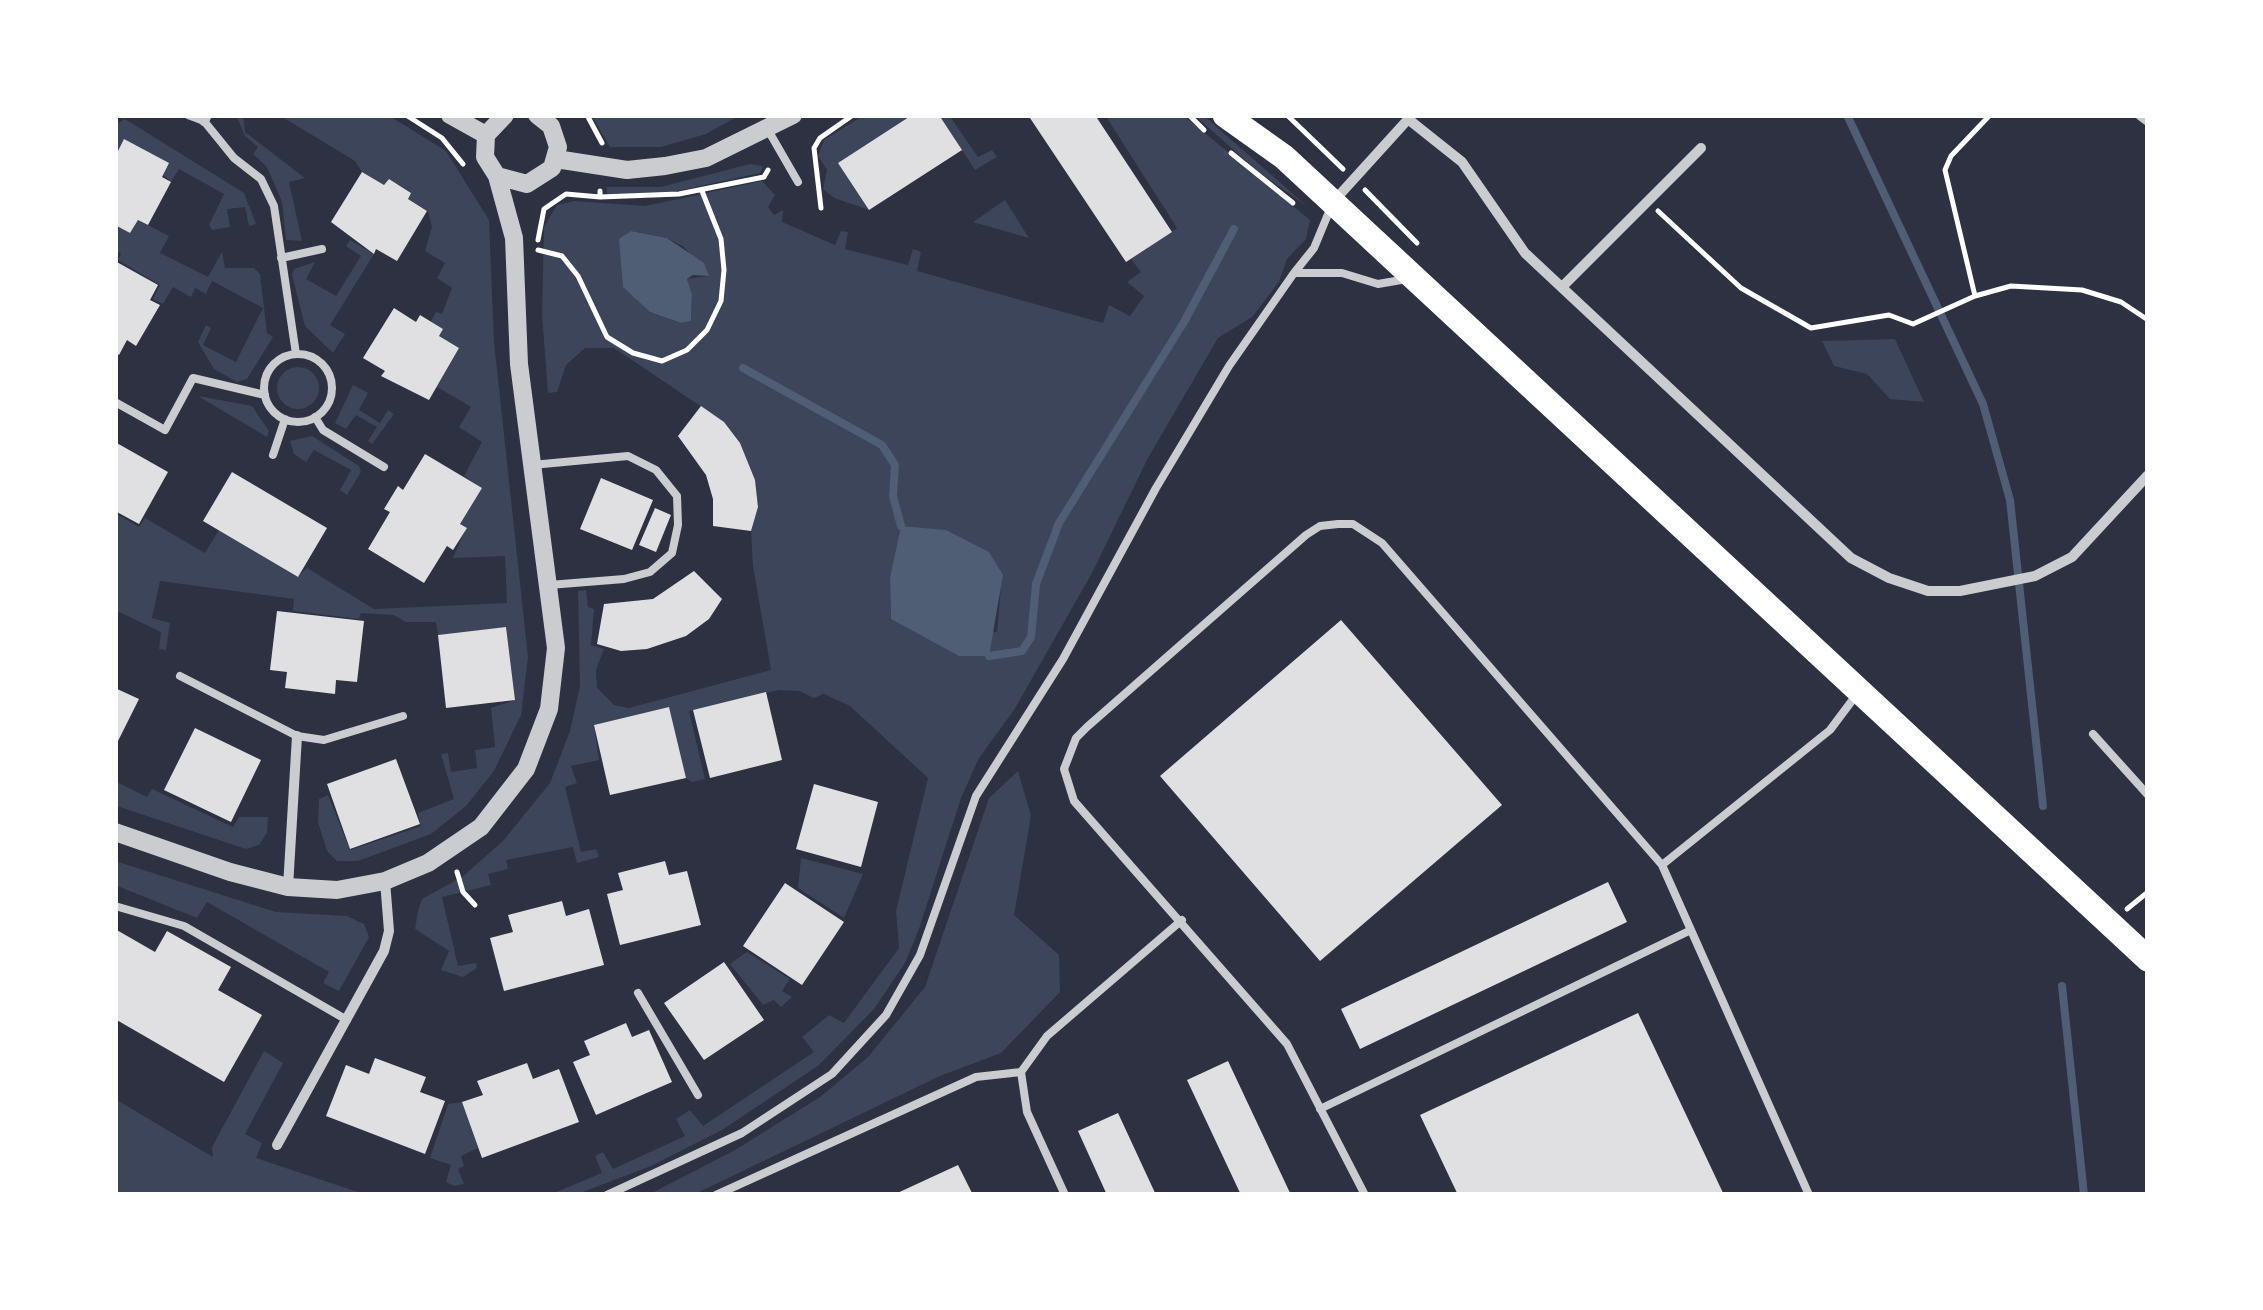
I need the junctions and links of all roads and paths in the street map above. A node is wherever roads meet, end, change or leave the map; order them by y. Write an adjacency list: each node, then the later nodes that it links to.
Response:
1 (188, 115): 15 (lane)
2 (406, 115): 28 (path)
3 (450, 115): 19 (street)
4 (504, 115): 19 (street)
5 (537, 115): 27 (street)
6 (588, 115): 20 (path)
7 (793, 115): 18 (street)
8 (853, 115): 22 (path)
9 (1188, 115): 17 (path)
10 (1255, 115): 26 (highway)
11 (1288, 115): 25 (path)
12 (1990, 115): 44 (path)
13 (2140, 115): 16 (street)
14 (1410, 117): 34 (street); 43 (street)
15 (206, 118): 39 (lane)
16 (2148, 121)
17 (1217, 125): 26 (highway)
18 (768, 130): 27 (street); 31 (lane)
19 (486, 135): 30 (street)
20 (602, 143)
21 (1223, 146): 36 (path)
22 (814, 148): 24 (path); 35 (path)
23 (1701, 148): 33 (street)
24 (803, 150)
25 (1329, 156)
26 (1284, 157): 34 (highway)
27 (556, 159): 30 (street)
28 (465, 168)
29 (768, 170): 32 (path)
30 (497, 176): 54 (street)
31 (798, 182)
32 (702, 190): 38 (path); 38 (path)
33 (1645, 199): 43 (street); 44 (path)
34 (1333, 202): 36 (lane); 42 (highway)
35 (821, 208)
36 (1323, 227): 41 (lane)
37 (322, 249): 39 (lane)
38 (538, 250): 40 (path)
39 (281, 258): 46 (lane)
40 (538, 267)
41 (1294, 273): 42 (lane); 84 (lane)
42 (1411, 279): 59 (highway)
43 (1562, 287): 56 (street)
44 (1975, 296): 45 (path)
45 (2148, 320)
46 (296, 354): 48 (lane); 49 (lane)
47 (340, 365): 48 (lane)
48 (328, 371): 51 (lane)
49 (265, 395): 50 (lane); 52 (lane)
50 (115, 402)
51 (316, 417): 52 (lane); 55 (lane)
52 (284, 418): 53 (lane)
53 (273, 455)
54 (532, 465): 57 (street); 57 (lane)
55 (384, 467)
56 (2148, 475)
57 (548, 585): 69 (street)
58 (180, 676): 62 (lane)
59 (1858, 692): 66 (lane); 77 (highway)
60 (403, 716): 62 (lane)
61 (2093, 734): 63 (lane)
62 (298, 736): 70 (street)
63 (2148, 796)
64 (115, 832): 70 (street)
65 (468, 863): 67 (path)
66 (1662, 865): 75 (lane); 76 (lane)
67 (457, 872): 68 (path); 72 (path)
68 (442, 880)
69 (385, 882): 70 (street); 79 (street)
70 (288, 887)
71 (2148, 892): 74 (path)
72 (475, 905)
73 (115, 906): 79 (lane)
74 (2132, 907)
75 (1182, 920): 80 (lane); 82 (lane)
76 (1689, 931): 82 (lane); 88 (lane)
77 (2148, 959)
78 (638, 993): 81 (lane)
79 (347, 1020): 83 (street)
80 (1021, 1072): 85 (lane); 86 (lane)
81 (698, 1095)
82 (1320, 1109): 87 (lane)
83 (277, 1145)
84 (607, 1195)
85 (716, 1195)
86 (1065, 1195)
87 (1364, 1195)
88 (1810, 1195)

